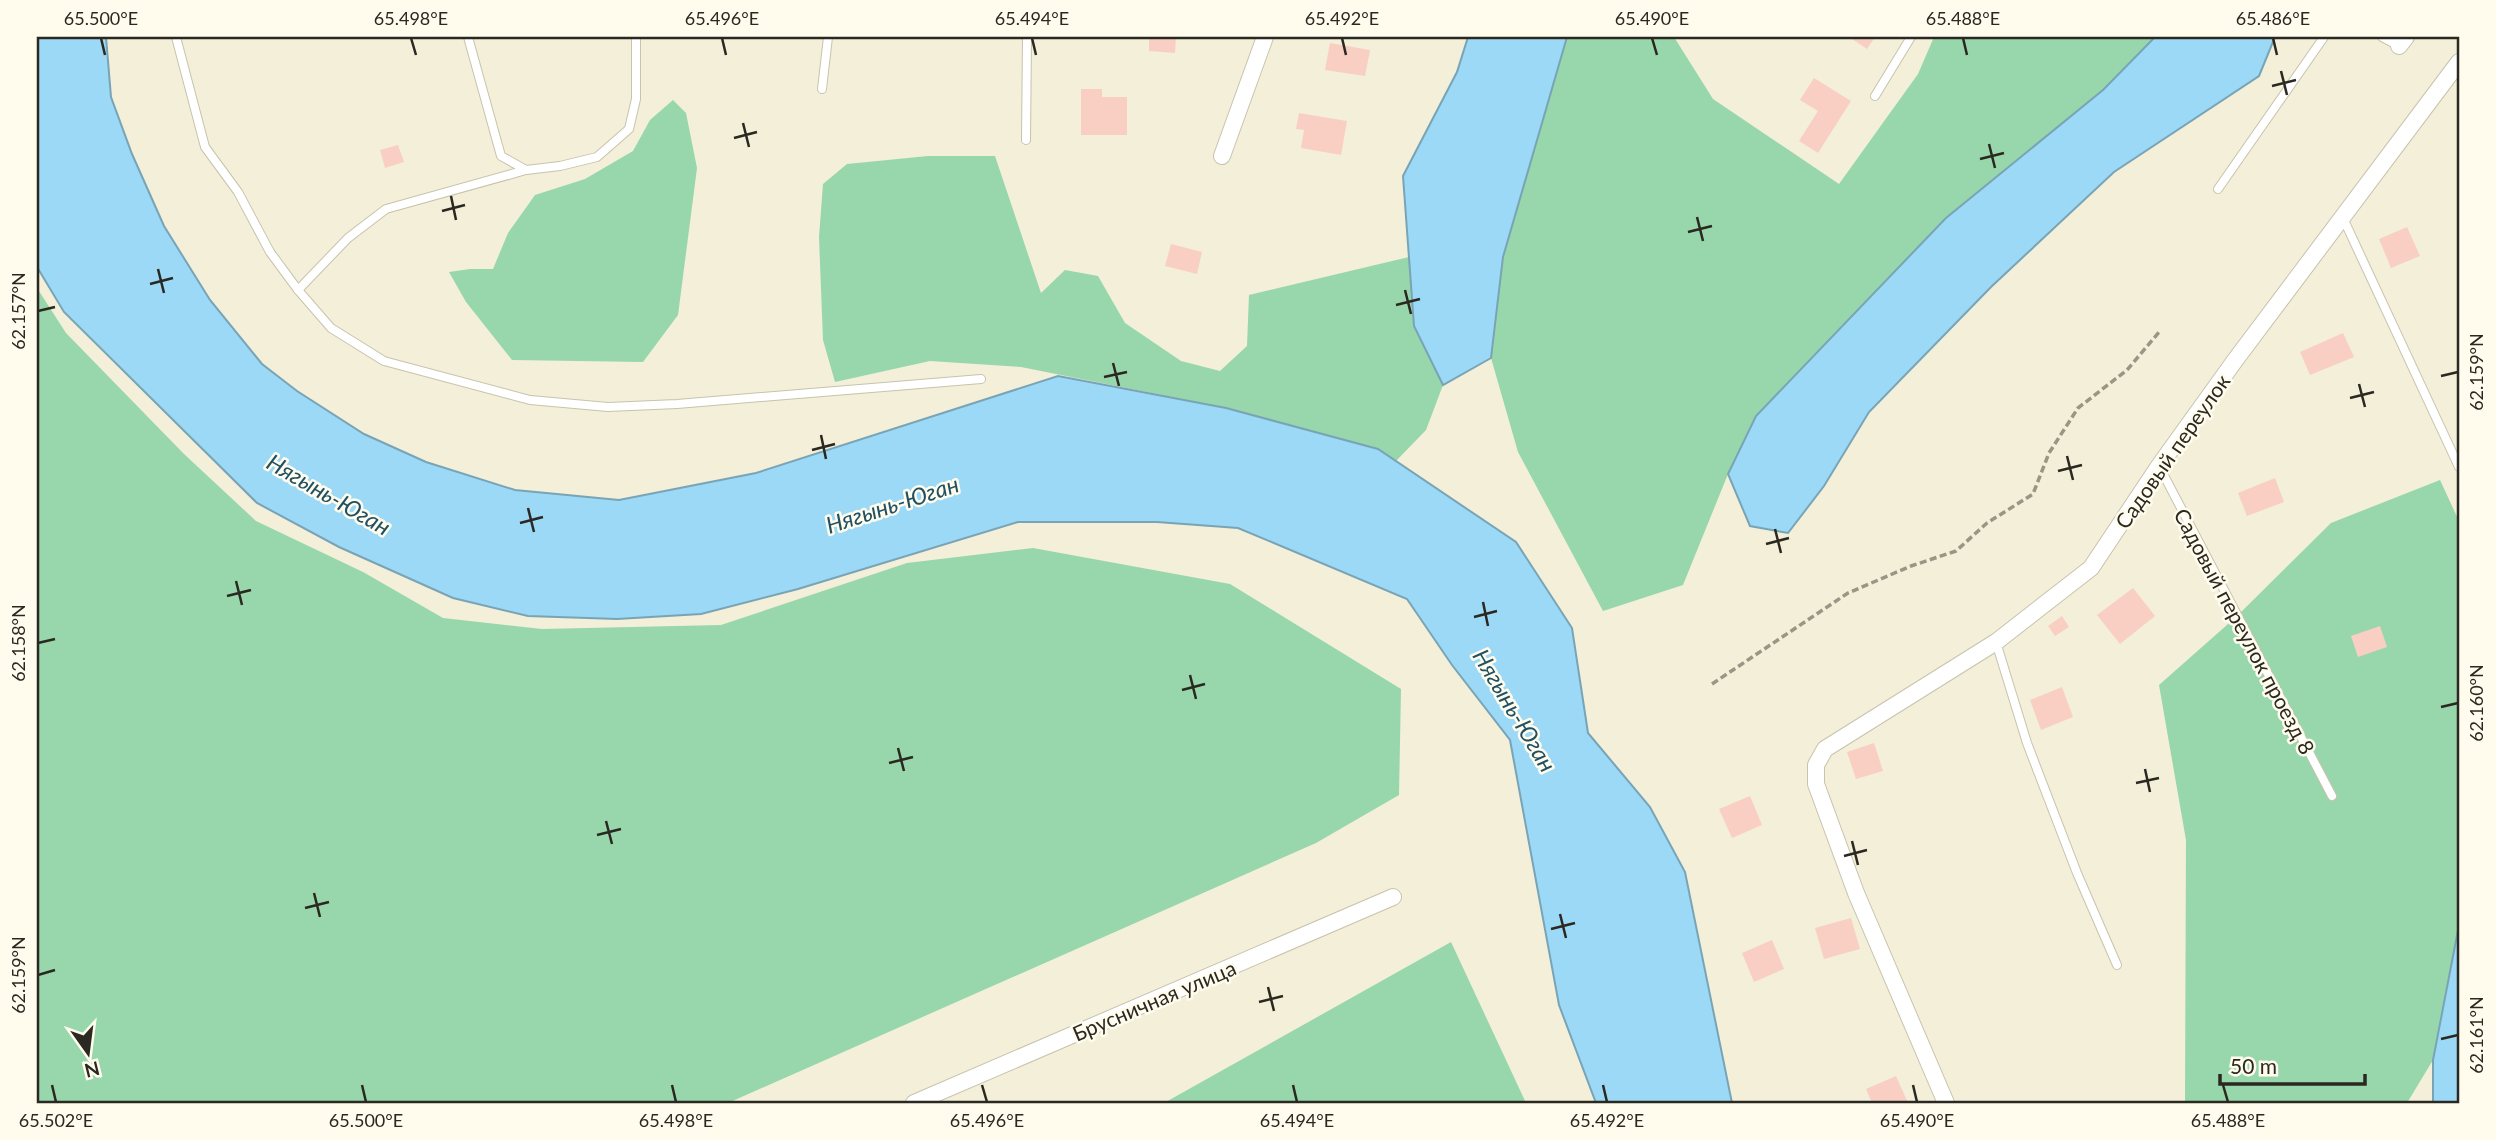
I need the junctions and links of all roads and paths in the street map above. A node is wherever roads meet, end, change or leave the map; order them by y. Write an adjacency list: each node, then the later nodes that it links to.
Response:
1 (176, 37): 19 (lane)
2 (468, 37): 16 (lane)
3 (636, 37): 16 (lane)
4 (828, 37): 12 (lane)
5 (1027, 37): 14 (lane)
6 (1265, 37): 15 (street)
7 (1911, 37): 13 (lane)
8 (2324, 37): 17 (lane)
9 (2382, 37): 10 (lane)
10 (2403, 42)
11 (2459, 62): 18 (street, Садовый переулок)
12 (822, 89)
13 (1875, 96)
14 (1026, 140)
15 (1222, 156)
16 (526, 170): 19 (lane)
17 (2218, 189)
18 (2343, 218): 22 (street, Садовый переулок); 23 (lane)
19 (298, 290): 21 (lane)
20 (2160, 331): 25 (path)
21 (981, 379)
22 (2159, 466): 24 (street, Садовый переулок); 26 (lane, Садовый переулок проезд 8)
23 (2459, 467)
24 (1996, 642): 28 (lane); 30 (street, Садовый переулок)
25 (1712, 684)
26 (2332, 796)
27 (1393, 897): 29 (street, Брусничная улица)
28 (2117, 965)
29 (914, 1103)
30 (1946, 1103)

